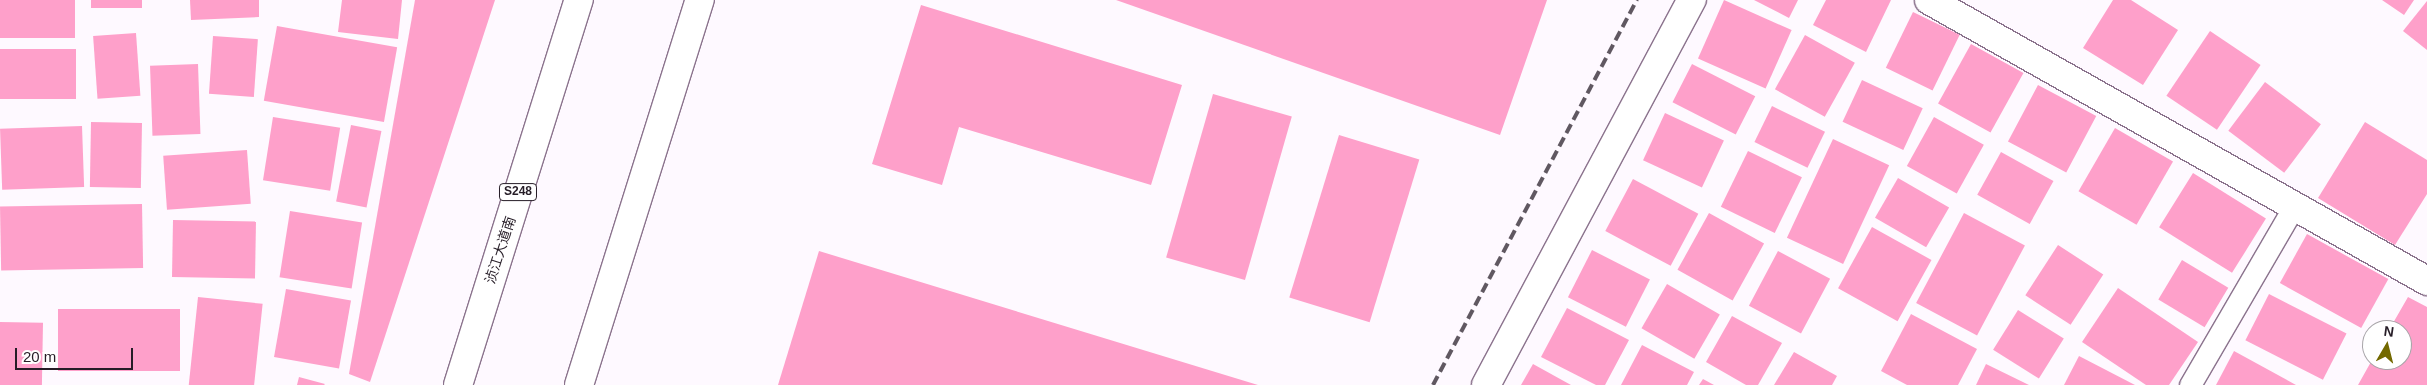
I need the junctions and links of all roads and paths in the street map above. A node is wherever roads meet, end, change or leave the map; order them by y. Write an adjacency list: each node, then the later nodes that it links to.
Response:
1 (579, 0): 7 (street, 浈江大道南 / S248)
2 (700, 0): 8 (street)
3 (1692, 0): 9 (street)
4 (1929, 0): 5 (street)
5 (2294, 206): 6 (street); 10 (lane)
6 (2427, 282)
7 (458, 385)
8 (579, 385)
9 (1486, 385)
10 (2190, 385)

